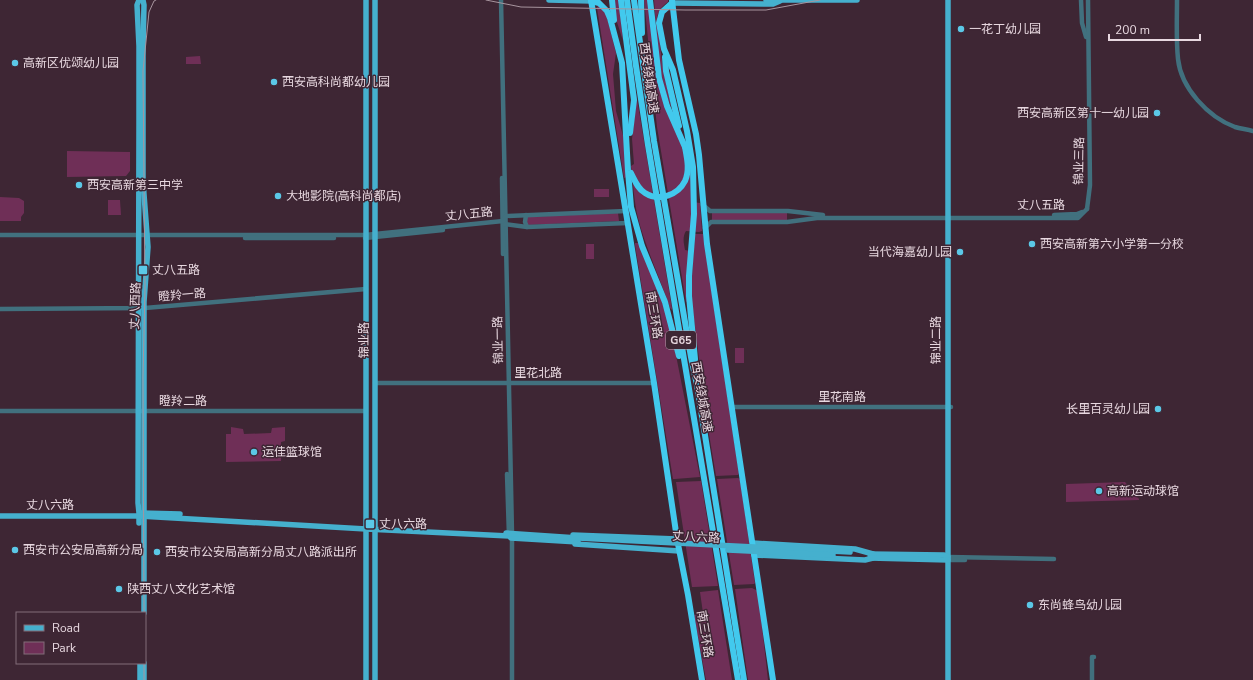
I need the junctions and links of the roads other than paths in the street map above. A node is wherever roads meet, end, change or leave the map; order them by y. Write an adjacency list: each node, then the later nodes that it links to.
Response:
1 (139, 0): 42 (main road, 丈八西路)
2 (143, 0): 43 (main road, 丈八西路)
3 (366, 0): 45 (main road, 锦业路)
4 (375, 0): 44 (main road, 锦业路)
5 (500, 0): 35 (street, 锦业一路); 37 (street, 锦业一路)
6 (549, 0): 7 (main road)
7 (591, 0): 24 (highway); 33 (highway, 南三环路)
8 (612, 0): 24 (highway)
9 (621, 0): 29 (highway)
10 (627, 0): 54 (highway, 西安绕城高速 / G65)
11 (634, 0): 25 (highway, 西安绕城高速 / G65)
12 (641, 0): 25 (highway)
13 (650, 0): 27 (highway)
14 (766, 0): 22 (main road)
15 (857, 0): 22 (main road)
16 (944, 0): 36 (main road, 锦业二路)
17 (948, 0): 36 (main road, 锦业二路)
18 (1081, 0): 23 (street)
19 (1086, 0): 23 (street, 锦业三路); 32 (street, 锦业三路)
20 (1177, 0): 26 (street)
21 (672, 1): 22 (main road); 27 (highway); 31 (highway)
22 (780, 1)
23 (1086, 37): 32 (street, 锦业三路)
24 (622, 63): 28 (highway)
25 (645, 77): 53 (highway, 西安绕城高速 / G65)
26 (1253, 130)
27 (686, 145): 30 (highway, bridge); 53 (highway)
28 (628, 148): 29 (highway); 30 (highway)
29 (630, 163): 30 (highway)
30 (630, 172): 54 (highway)
31 (703, 205): 36 (street, 丈八五路); 40 (highway)
32 (1087, 209): 36 (street, 丈八五路)
33 (626, 211): 34 (street, 丈八五路); 38 (highway, 南三环路)
34 (526, 215): 35 (street, 丈八五路); 39 (street)
35 (506, 216): 37 (street, 丈八五路)
36 (946, 216): 40 (street, 丈八五路); 56 (main road, 锦业二路)
37 (504, 223): 39 (street, 丈八五路); 44 (street, 丈八五路); 51 (street, 锦业一路)
38 (628, 223): 39 (street, 丈八五路); 52 (highway, 南三环路)
39 (527, 227)
40 (705, 228): 55 (highway)
41 (0, 235): 42 (street, 丈八五路)
42 (138, 236): 43 (street, 丈八五路); 46 (street, 丈八五路); 48 (main road, 丈八西路)
43 (147, 236): 45 (street, 丈八五路); 48 (main road, 丈八西路)
44 (375, 236): 45 (street, 丈八五路); 50 (main road, 锦业路)
45 (365, 237): 47 (main road, 锦业路)
46 (0, 238)
47 (366, 289): 48 (street, 瞪羚一路); 59 (main road, 锦业路)
48 (142, 308): 49 (street, 瞪羚一路); 58 (main road, 丈八西路)
49 (0, 309)
50 (375, 382): 51 (street, 里花北路); 64 (main road, 锦业路)
51 (507, 383): 52 (street, 里花北路); 65 (street, 锦业一路)
52 (654, 383): 67 (highway, 南三环路)
53 (697, 385): 87 (highway, 西安绕城高速 / G65)
54 (688, 387): 86 (highway, 西安绕城高速 / G65)
55 (732, 407): 56 (street, 里花南路); 70 (highway)
56 (948, 407): 74 (main road, 锦业二路)
57 (0, 411): 58 (street, 瞪羚二路)
58 (141, 411): 59 (street, 瞪羚二路); 61 (main road, 丈八西路)
59 (366, 411): 63 (main road, 锦业路)
60 (0, 512): 61 (main road, 丈八六路)
61 (142, 514): 62 (main road, 丈八六路); 63 (main road, 丈八六路); 76 (main road, 丈八西路); 77 (main road, 丈八西路)
62 (0, 516)
63 (366, 527): 64 (main road, 丈八六路); 82 (main road, 锦业路)
64 (375, 527): 65 (main road, 丈八六路); 83 (main road, 锦业路)
65 (510, 535): 66 (main road, 丈八六路); 69 (main road, 丈八六路); 84 (street, 锦业一路)
66 (557, 536): 67 (main road); 68 (main road, 丈八六路)
67 (677, 539): 71 (highway, 南三环路)
68 (578, 540): 69 (main road, 丈八六路); 73 (main road, 丈八六路, bridge)
69 (551, 541): 71 (main road)
70 (753, 543): 72 (highway); 73 (main road)
71 (679, 551): 85 (highway, 南三环路)
72 (754, 555): 73 (main road); 88 (highway)
73 (873, 556): 74 (main road, 丈八六路)
74 (946, 558): 75 (street, 丈八六路); 89 (main road, 锦业二路); 90 (main road, 锦业二路)
75 (1054, 559)
76 (140, 612)
77 (144, 612)
78 (140, 664): 80 (main road)
79 (144, 664): 81 (main road)
80 (140, 680)
81 (144, 680)
82 (366, 680)
83 (375, 680)
84 (510, 680)
85 (702, 680)
86 (738, 680)
87 (744, 680)
88 (773, 680)
89 (944, 680)
90 (948, 680)

